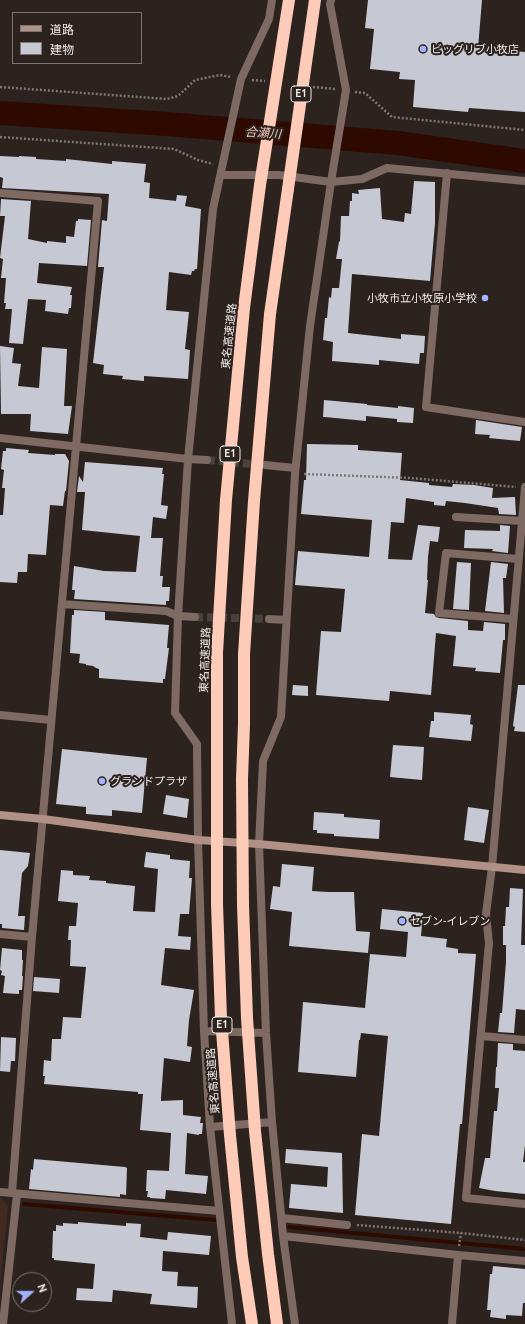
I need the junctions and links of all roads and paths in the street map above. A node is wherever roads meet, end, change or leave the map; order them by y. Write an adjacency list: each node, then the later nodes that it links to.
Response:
1 (272, 0): 5 (street)
2 (289, 0): 61 (highway, 東名高速道路 / E1, bridge)
3 (315, 0): 62 (highway, E1, bridge)
4 (331, 0): 7 (street)
5 (241, 79): 6 (path); 10 (street)
6 (0, 87)
7 (346, 90): 8 (path); 14 (street)
8 (525, 130)
9 (0, 137): 10 (path)
10 (224, 162): 12 (street)
11 (447, 173): 13 (street); 14 (street); 16 (street)
12 (221, 175): 14 (street); 19 (street)
13 (525, 181)
14 (331, 182): 22 (street)
15 (0, 193): 18 (street)
16 (525, 422)
17 (0, 438): 18 (street)
18 (76, 446): 19 (street); 27 (street)
19 (188, 460): 20 (street); 28 (street)
20 (207, 460)
21 (265, 465): 22 (street)
22 (295, 471): 23 (path); 32 (street)
23 (525, 488): 25 (street)
24 (456, 517): 25 (street)
25 (522, 521): 26 (street)
26 (518, 559): 31 (street); 31 (street)
27 (62, 604): 28 (street); 34 (street)
28 (178, 616): 29 (street); 37 (street)
29 (195, 617)
30 (269, 619): 32 (street)
31 (513, 619): 39 (street)
32 (286, 620): 38 (street)
33 (0, 716): 34 (street)
34 (51, 720): 36 (street)
35 (0, 815): 36 (street)
36 (43, 819): 37 (street); 42 (street)
37 (198, 840): 38 (street); 43 (street)
38 (259, 844): 39 (street); 44 (street)
39 (492, 866): 40 (street); 45 (street)
40 (525, 870)
41 (0, 934): 42 (street)
42 (32, 937): 50 (street)
43 (204, 1031): 44 (street); 48 (street)
44 (266, 1033): 47 (street)
45 (482, 1036): 46 (street); 51 (street)
46 (525, 1040)
47 (272, 1122): 48 (street); 53 (street)
48 (210, 1128): 52 (street)
49 (0, 1192): 50 (street)
50 (15, 1194): 52 (street); 59 (street)
51 (525, 1204)
52 (219, 1212): 60 (street)
53 (282, 1218): 54 (street); 55 (street)
54 (347, 1225): 56 (path)
55 (283, 1236): 57 (street); 63 (street)
56 (525, 1240)
57 (458, 1255): 58 (street); 64 (street)
58 (525, 1261)
59 (2, 1323)
60 (232, 1324)
61 (252, 1324)
62 (278, 1324)
63 (295, 1324)
64 (452, 1324)

